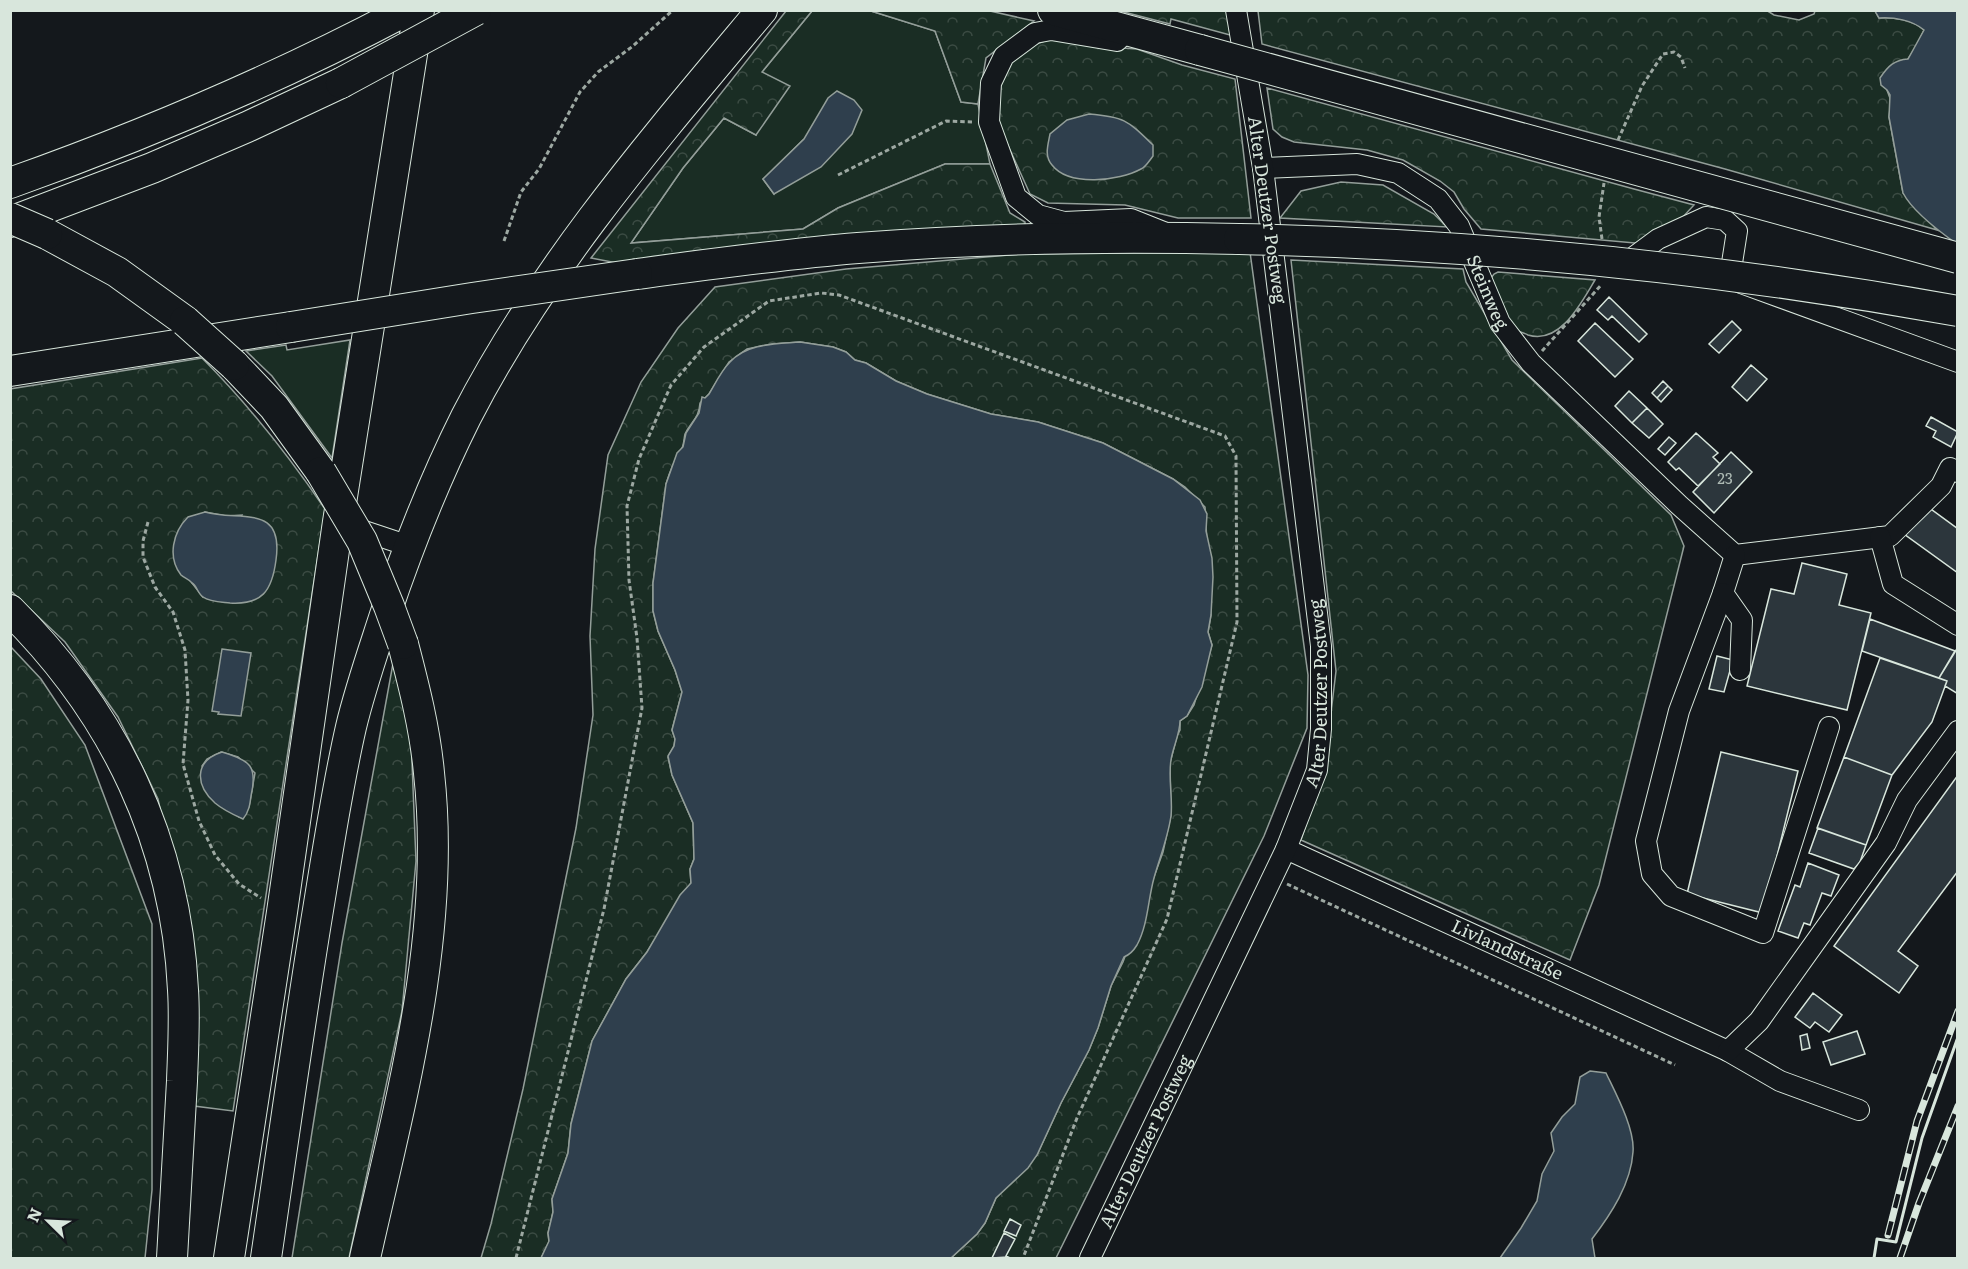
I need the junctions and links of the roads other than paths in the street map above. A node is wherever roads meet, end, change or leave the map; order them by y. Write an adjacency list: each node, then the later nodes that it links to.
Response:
1 (407, 10): 9 (highway)
2 (419, 10): 19 (highway)
3 (476, 10): 11 (highway, bridge)
4 (762, 10): 21 (highway)
5 (1053, 10): 7 (highway)
6 (1236, 10): 8 (street, Alter Deutzer Postweg)
7 (1127, 32): 12 (street); 13 (highway, bridge)
8 (1263, 168): 22 (street, Steinweg); 29 (street, Alter Deutzer Postweg)
9 (10, 183)
10 (10, 218): 35 (highway, bridge)
11 (10, 222)
12 (1177, 237): 15 (highway, bridge); 17 (highway, bridge)
13 (1958, 258)
14 (1609, 276): 16 (street)
15 (1958, 311)
16 (1958, 362)
17 (10, 371)
18 (1958, 472): 20 (street)
19 (338, 522): 21 (street); 33 (highway)
20 (1880, 537): 22 (street); 25 (street)
21 (409, 546): 34 (highway)
22 (1735, 555): 23 (street)
23 (1723, 593): 26 (street); 27 (street)
24 (10, 610): 32 (highway)
25 (1958, 625)
26 (1740, 670)
27 (1829, 727)
28 (1958, 731): 30 (street)
29 (1286, 849): 30 (street, Livlandstraße); 36 (street, Alter Deutzer Postweg)
30 (1728, 1051): 31 (street, Livlandstraße)
31 (1859, 1110)
32 (172, 1258)
33 (229, 1258)
34 (266, 1258)
35 (365, 1258)
36 (1090, 1258)

